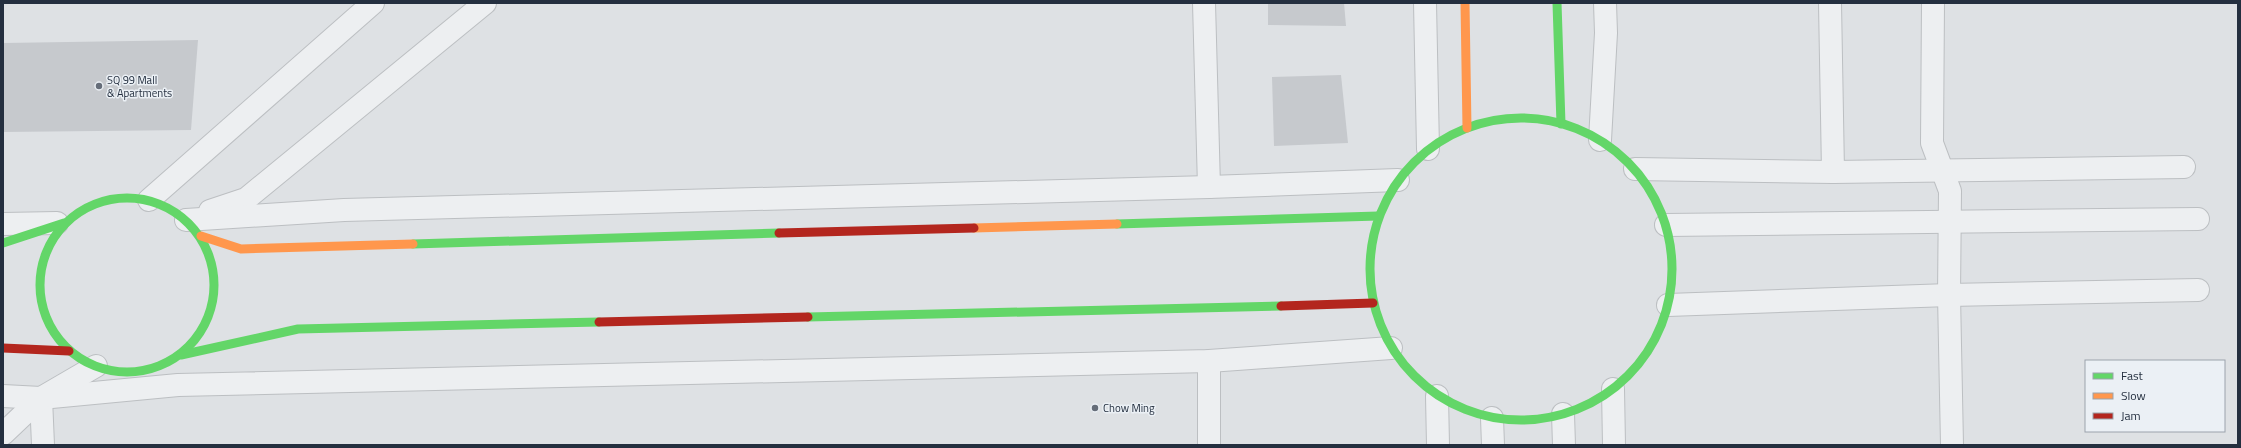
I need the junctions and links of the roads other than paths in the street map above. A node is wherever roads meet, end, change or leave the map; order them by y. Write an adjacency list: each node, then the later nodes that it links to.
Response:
1 (373, 3): 20 (street)
2 (485, 3): 23 (street)
3 (1204, 3): 19 (street)
4 (1425, 3): 13 (street)
5 (1465, 3): 11 (street)
6 (1557, 3): 10 (street)
7 (1605, 3): 12 (street)
8 (1830, 3): 17 (street)
9 (1933, 3): 16 (street)
10 (1561, 124): 11 (street); 12 (street)
11 (1467, 128): 13 (street)
12 (1600, 140): 15 (street)
13 (1428, 149): 18 (street)
14 (2184, 167): 16 (street)
15 (1635, 169): 17 (street); 27 (street)
16 (1944, 171): 17 (street); 24 (street)
17 (1833, 172)
18 (1398, 180): 19 (street); 21 (street)
19 (1209, 187): 23 (street)
20 (149, 200): 23 (street); 25 (street)
21 (1378, 216): 28 (street); 32 (street)
22 (2198, 219): 24 (street)
23 (186, 220): 28 (street)
24 (1950, 222): 27 (street); 31 (street)
25 (64, 223): 26 (street); 29 (street); 36 (street)
26 (3, 224)
27 (1666, 225): 33 (street)
28 (201, 236): 37 (street)
29 (3, 244)
30 (2198, 290): 31 (street)
31 (1948, 295): 33 (street); 53 (street)
32 (1372, 303): 35 (street); 37 (street)
33 (1668, 305): 40 (street)
34 (3, 348): 36 (street)
35 (1391, 348): 38 (street); 42 (street)
36 (70, 351): 39 (street)
37 (181, 354): 39 (street)
38 (1209, 361): 43 (street); 48 (street)
39 (96, 366): 43 (street)
40 (1613, 389): 44 (street); 52 (street)
41 (3, 396): 43 (street)
42 (1437, 396): 45 (street); 49 (street)
43 (41, 398): 46 (street); 47 (street)
44 (1563, 414): 45 (street); 51 (street)
45 (1492, 418): 50 (street)
46 (3, 434)
47 (43, 445)
48 (1209, 445)
49 (1438, 445)
50 (1493, 445)
51 (1564, 445)
52 (1614, 445)
53 (1952, 445)

